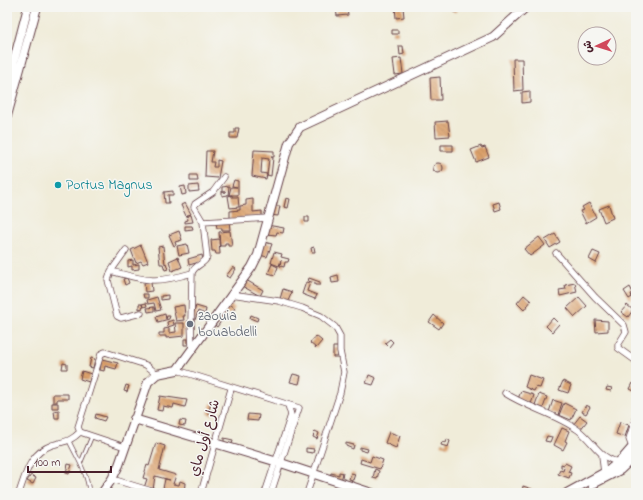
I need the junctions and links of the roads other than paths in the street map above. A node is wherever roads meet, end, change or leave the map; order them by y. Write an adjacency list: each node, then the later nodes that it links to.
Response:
1 (28, 7): 4 (street)
2 (37, 7): 5 (street)
3 (526, 7): 7 (street)
4 (7, 87)
5 (7, 116)
6 (224, 177): 8 (street)
7 (268, 218): 8 (street); 13 (street)
8 (203, 222): 12 (street)
9 (126, 250): 11 (street)
10 (556, 253): 16 (street)
11 (111, 271): 12 (street); 14 (street)
12 (192, 273): 15 (street)
13 (231, 294): 15 (street); 35 (street)
14 (141, 313)
15 (192, 348): 17 (street)
16 (636, 361)
17 (177, 370): 18 (street); 19 (street)
18 (157, 374): 23 (street); 24 (street)
19 (231, 389): 21 (street); 27 (street, شارع أول ماي)
20 (505, 393): 30 (street)
21 (288, 405): 32 (street); 32 (street)
22 (636, 416): 29 (street)
23 (134, 419): 27 (street); 28 (street)
24 (80, 432): 25 (street); 26 (street)
25 (92, 436): 28 (street); 31 (lane)
26 (69, 441): 31 (lane); 38 (street)
27 (217, 444): 32 (street); 42 (street, شارع أول ماي)
28 (125, 447): 36 (street)
29 (635, 450): 33 (street); 37 (street)
30 (602, 456): 33 (street); 34 (street)
31 (81, 462): 39 (lane)
32 (278, 462): 35 (street); 43 (street); 44 (street)
33 (618, 462): 34 (street)
34 (604, 473): 47 (street)
35 (313, 474): 45 (street); 46 (street)
36 (112, 479): 40 (street); 41 (street)
37 (592, 484): 47 (street); 48 (street)
38 (19, 493)
39 (89, 493)
40 (102, 493)
41 (158, 493)
42 (201, 493)
43 (265, 493)
44 (271, 493)
45 (307, 493)
46 (372, 493)
47 (567, 493)
48 (591, 493)

